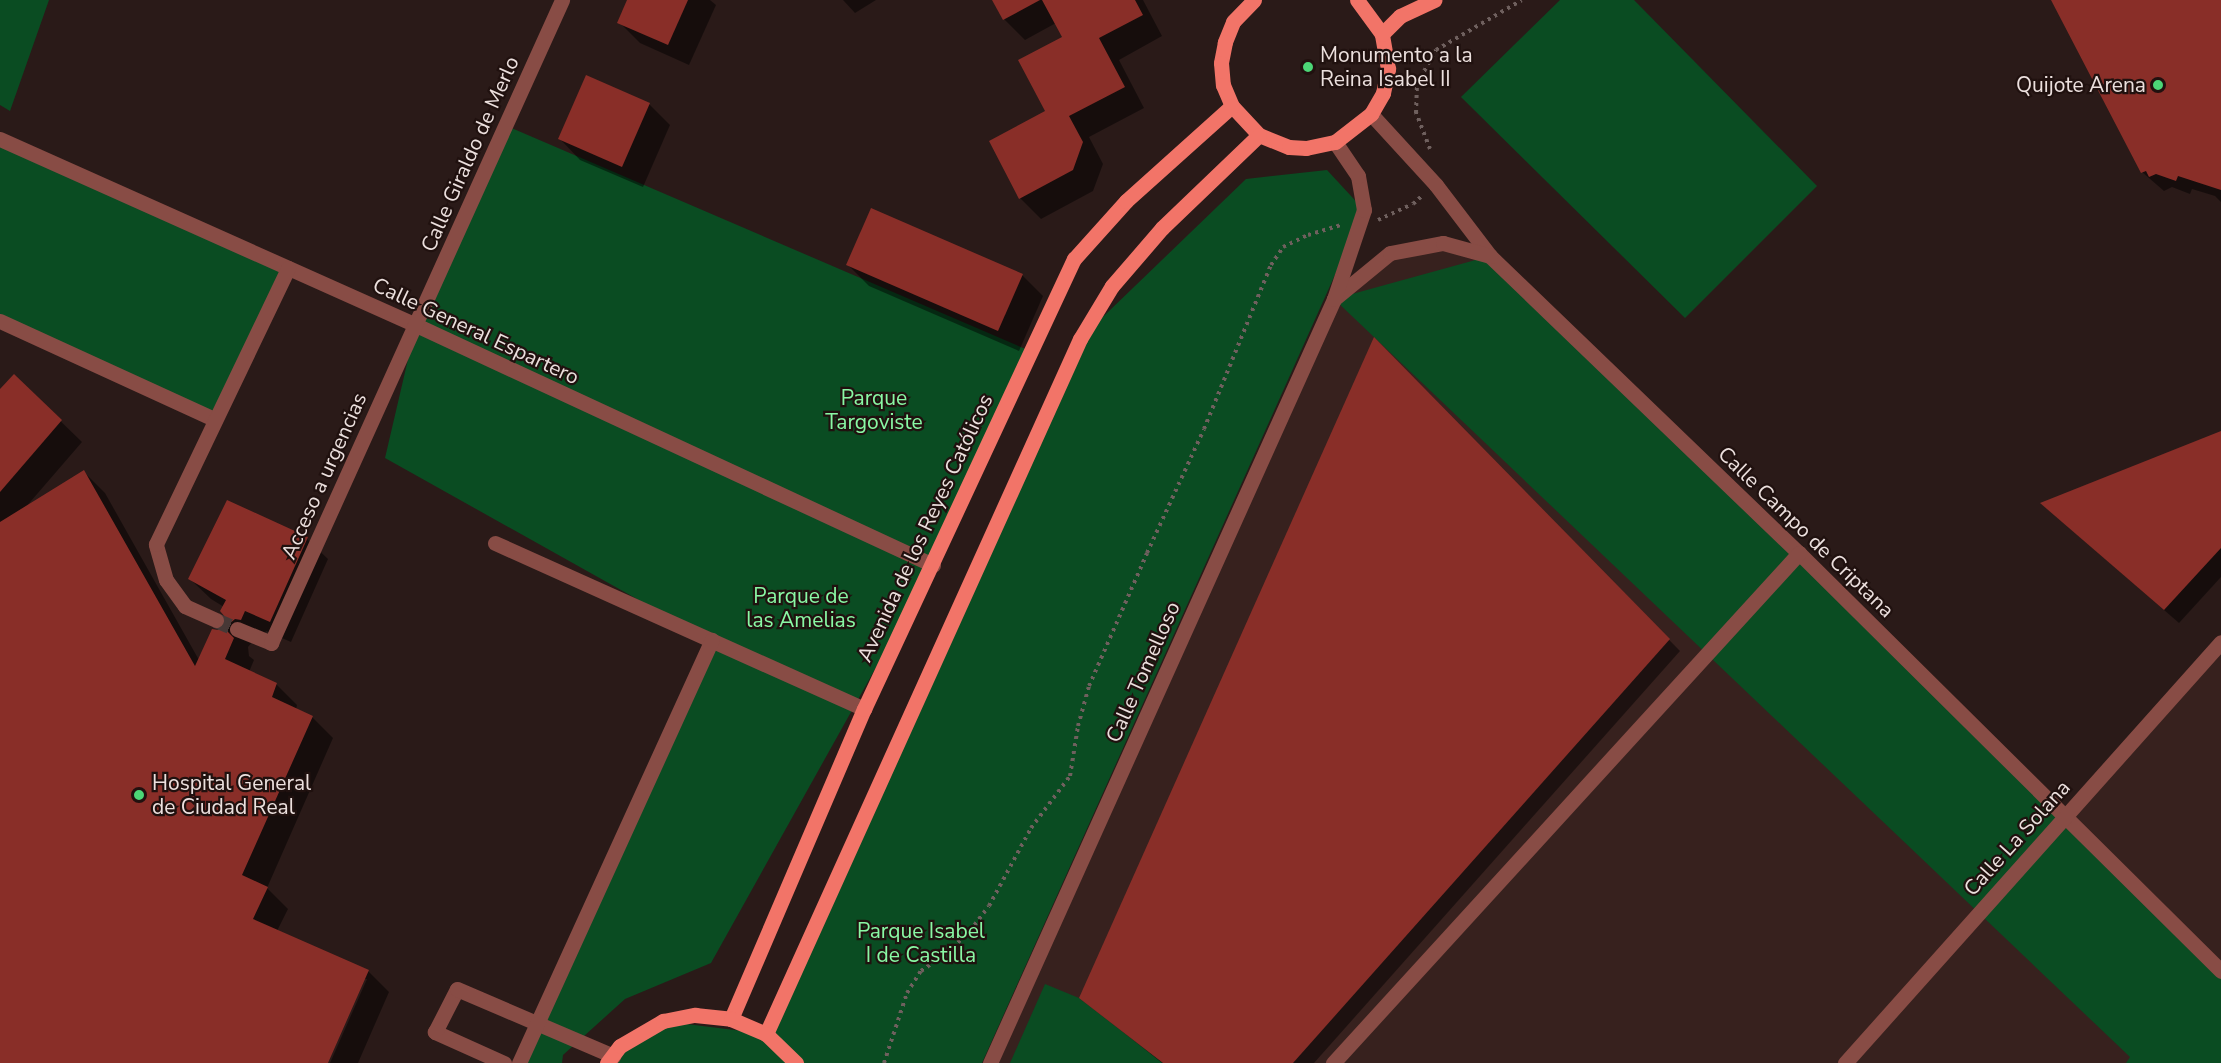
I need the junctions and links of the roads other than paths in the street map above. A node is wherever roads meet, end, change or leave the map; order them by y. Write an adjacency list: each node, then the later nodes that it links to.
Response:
1 (562, 0): 15 (street, Calle Giraldo de Merlo)
2 (1254, 0): 6 (main road)
3 (1357, 0): 5 (main road)
4 (1435, 0): 5 (main road)
5 (1382, 34): 7 (main road)
6 (1232, 106): 8 (main road); 19 (main road, Avenida de los Reyes Católicos)
7 (1371, 114): 10 (main road); 11 (street, Calle Campo de Criptana)
8 (1259, 135): 10 (main road); 29 (main road)
9 (0, 139): 12 (street, Calle General Espartero)
10 (1335, 142): 13 (street, Calle Tomelloso)
11 (1490, 256): 13 (street, Calle Tomelloso); 18 (street, Calle Campo de Criptana)
12 (288, 268): 15 (street, Calle General Espartero); 16 (street)
13 (1334, 299): 34 (street, Calle Tomelloso)
14 (0, 321): 16 (street)
15 (416, 325): 19 (street, Calle General Espartero); 21 (street, Acceso a urgencias)
16 (214, 419): 20 (street)
17 (495, 543): 22 (street)
18 (1799, 553): 25 (street, Calle Campo de Criptana); 35 (street)
19 (933, 565): 24 (main road, Avenida de los Reyes Católicos)
20 (216, 620)
21 (237, 629)
22 (712, 640): 24 (street); 28 (street)
23 (2221, 642): 25 (street, Calle La Solana)
24 (864, 709): 27 (main road, Avenida de los Reyes Católicos)
25 (2066, 816): 26 (street, Calle Campo de Criptana); 36 (street, Calle La Solana)
26 (2221, 971)
27 (731, 1019): 29 (main road); 30 (main road)
28 (537, 1023): 30 (street); 31 (street); 32 (street)
29 (766, 1034): 33 (main road)
30 (610, 1059)
31 (504, 1063)
32 (519, 1063)
33 (796, 1063)
34 (990, 1063)
35 (1333, 1063)
36 (1845, 1063)

